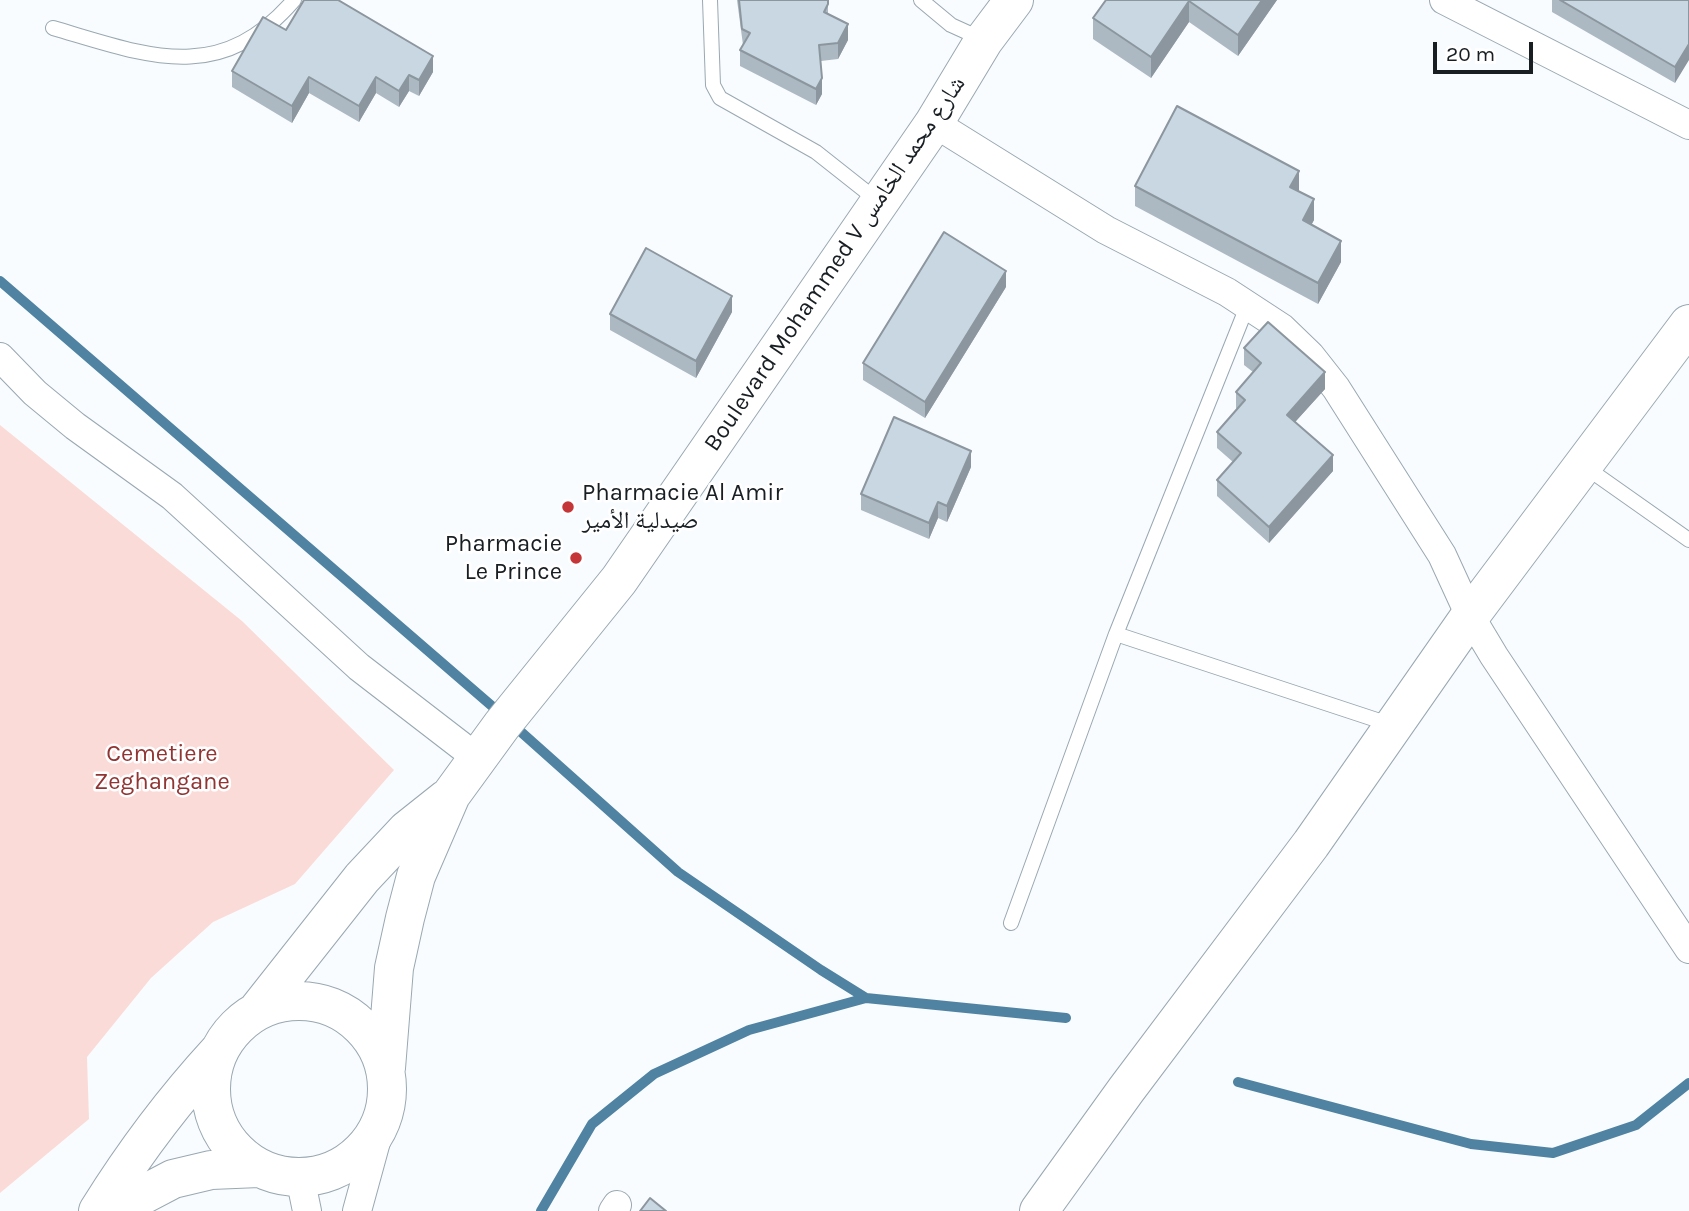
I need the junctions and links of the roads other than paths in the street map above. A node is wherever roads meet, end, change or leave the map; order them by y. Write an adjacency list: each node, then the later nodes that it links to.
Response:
1 (294, 0): 6 (lane)
2 (710, 0): 10 (lane)
3 (921, 0): 7 (lane)
4 (1014, 0): 7 (main road, Boulevard Mohammed V شارع محمد الخامس)
5 (1444, 0): 9 (street)
6 (53, 28)
7 (985, 40): 8 (main road, Boulevard Mohammed V شارع محمد الخامس)
8 (934, 123): 10 (main road, Boulevard Mohammed V شارع محمد الخامس); 11 (street)
9 (1689, 125)
10 (880, 201): 19 (main road, Boulevard Mohammed V شارع محمد الخامس)
11 (1248, 304): 16 (street); 17 (lane)
12 (1689, 324): 14 (main road)
13 (0, 357): 19 (street)
14 (1583, 465): 15 (lane); 16 (main road)
15 (1689, 540)
16 (1469, 616): 18 (main road); 22 (street)
17 (1116, 634): 18 (lane); 21 (lane)
18 (1393, 726): 32 (main road)
19 (477, 758): 20 (main road, Boulevard Mohammed V شارع محمد الخامس)
20 (451, 795): 23 (main road, Boulevard Mohammed V شارع محمد الخامس); 25 (main road, Boulevard Mohammed V شارع محمد الخامس)
21 (1010, 923)
22 (1689, 949)
23 (257, 1010): 24 (main road); 25 (main road)
24 (219, 1051): 27 (main road); 29 (main road)
25 (386, 1068): 26 (main road)
26 (383, 1116): 28 (main road); 31 (street)
27 (259, 1168): 28 (main road); 30 (main road)
28 (304, 1194)
29 (98, 1211)
30 (112, 1211)
31 (357, 1211)
32 (1039, 1211)

